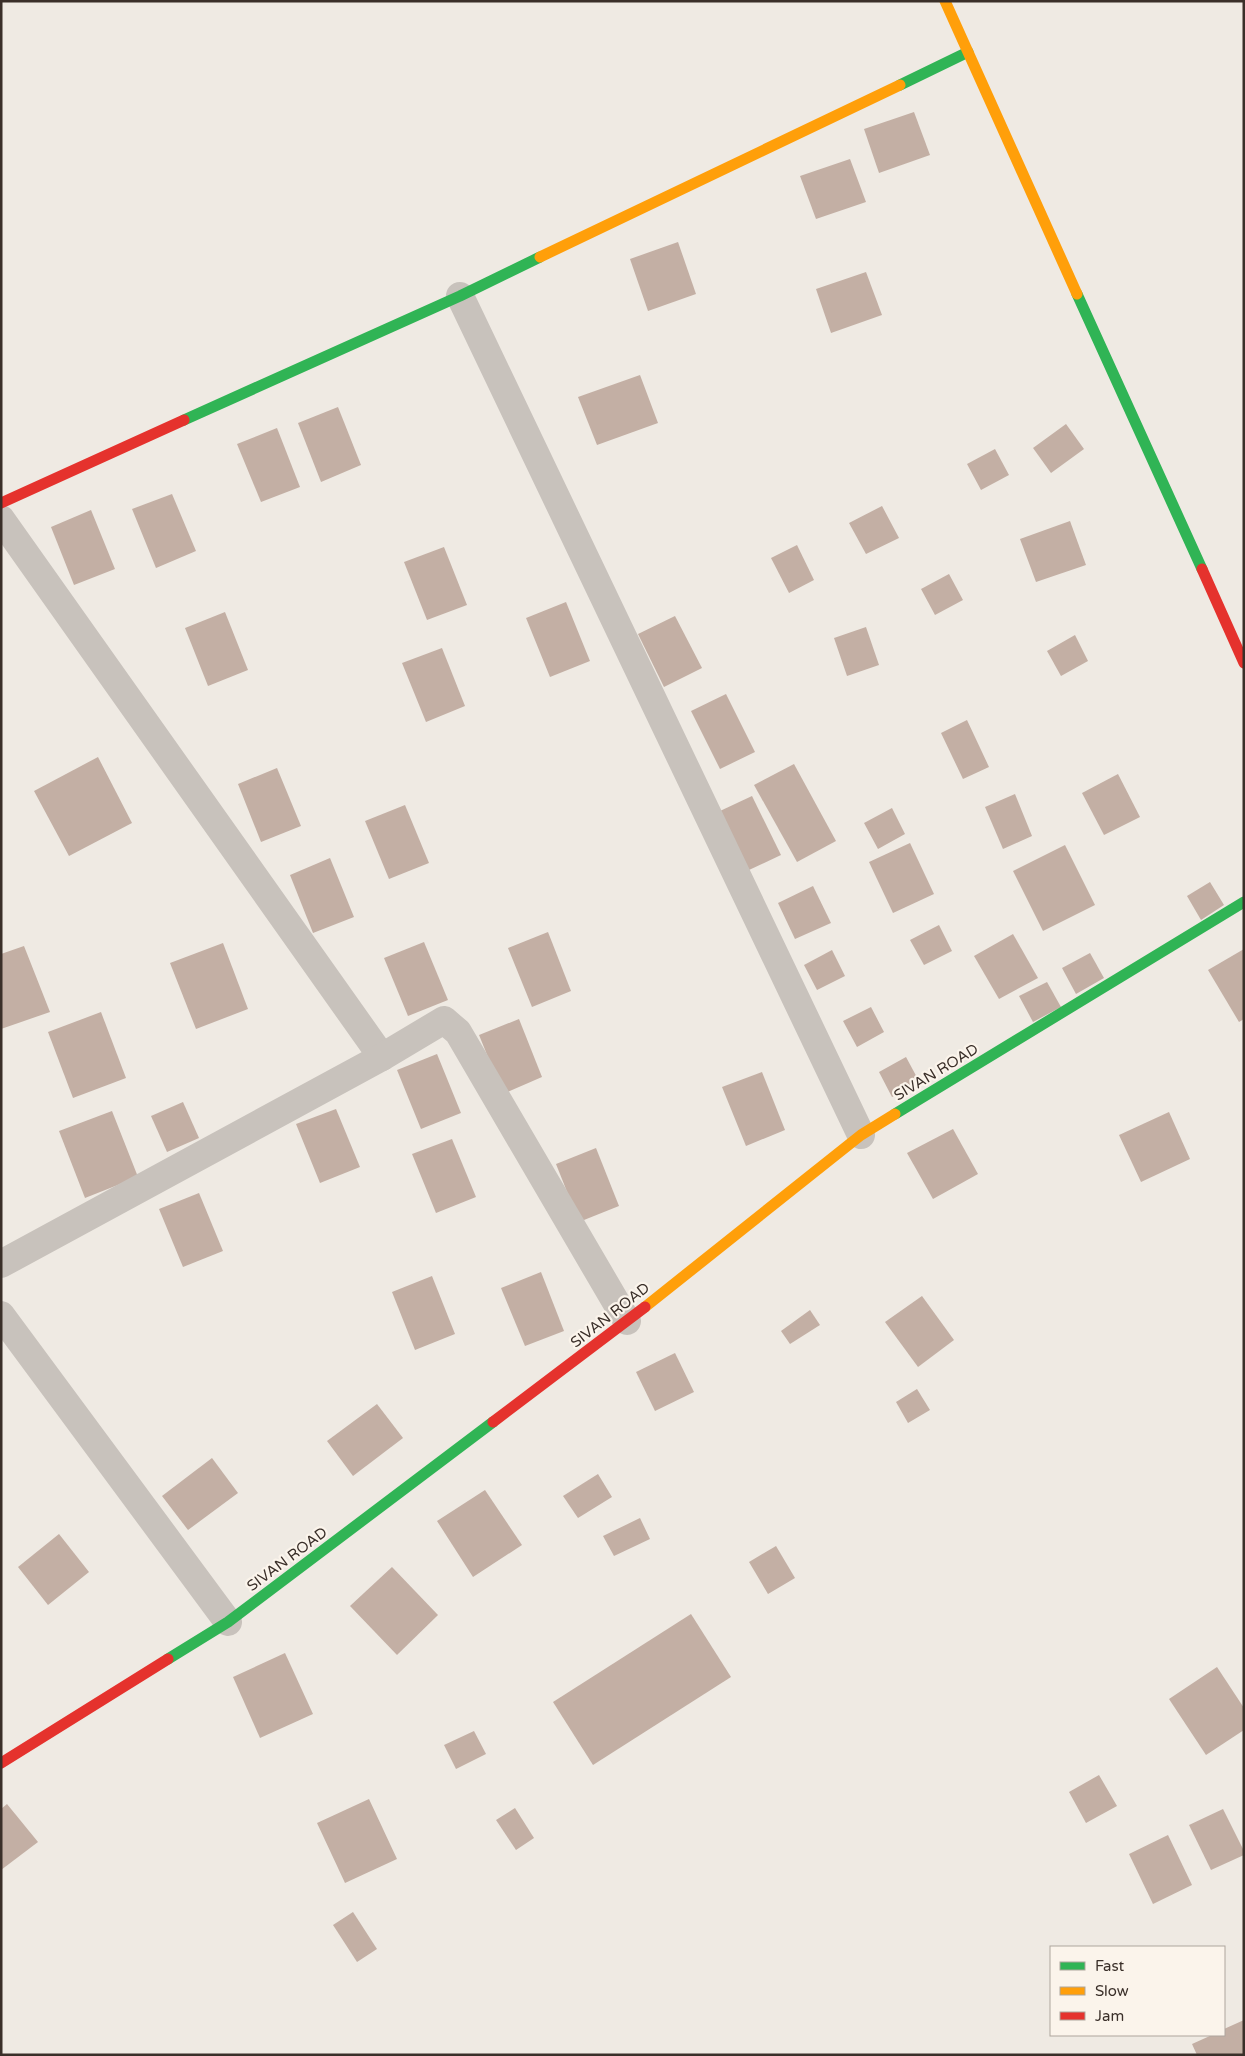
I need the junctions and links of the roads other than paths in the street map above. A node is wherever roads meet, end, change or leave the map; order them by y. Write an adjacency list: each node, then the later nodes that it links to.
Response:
1 (945, 1): 2 (street)
2 (968, 52): 3 (street); 6 (street)
3 (460, 296): 4 (street); 9 (street)
4 (1, 503)
5 (1, 519): 8 (street)
6 (1244, 663)
7 (1244, 902): 9 (street, SIVAN ROAD)
8 (382, 1057): 10 (street); 12 (street)
9 (861, 1135): 12 (street, SIVAN ROAD)
10 (1, 1264)
11 (1, 1315): 13 (street)
12 (627, 1321): 13 (street, SIVAN ROAD)
13 (228, 1622): 14 (street, SIVAN ROAD)
14 (1, 1763)

